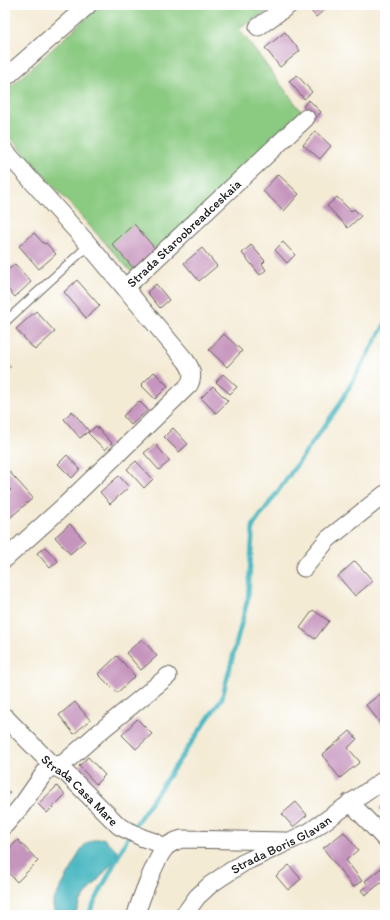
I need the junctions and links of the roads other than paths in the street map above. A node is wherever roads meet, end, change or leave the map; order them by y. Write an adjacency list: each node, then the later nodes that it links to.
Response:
1 (88, 5): 4 (street)
2 (289, 5): 3 (street)
3 (258, 27)
4 (5, 78)
5 (306, 118): 8 (street, Strada Staroobreadceskaia)
6 (5, 151): 7 (street)
7 (90, 245): 8 (street); 9 (lane)
8 (126, 287): 11 (street, Strada Staroobreadceskaia)
9 (5, 322)
10 (385, 494): 12 (street)
11 (5, 559)
12 (304, 568)
13 (168, 676): 15 (street)
14 (5, 717): 15 (street, Strada Casa Mare)
15 (52, 766): 18 (street); 21 (street, Strada Casa Mare)
16 (385, 779): 17 (street, Strada Boris Glavan)
17 (350, 802): 19 (street); 20 (street, Strada Boris Glavan)
18 (5, 825)
19 (385, 839)
20 (289, 841): 21 (street); 23 (street, Strada Boris Glavan)
21 (165, 848): 22 (street)
22 (136, 915)
23 (184, 915)

